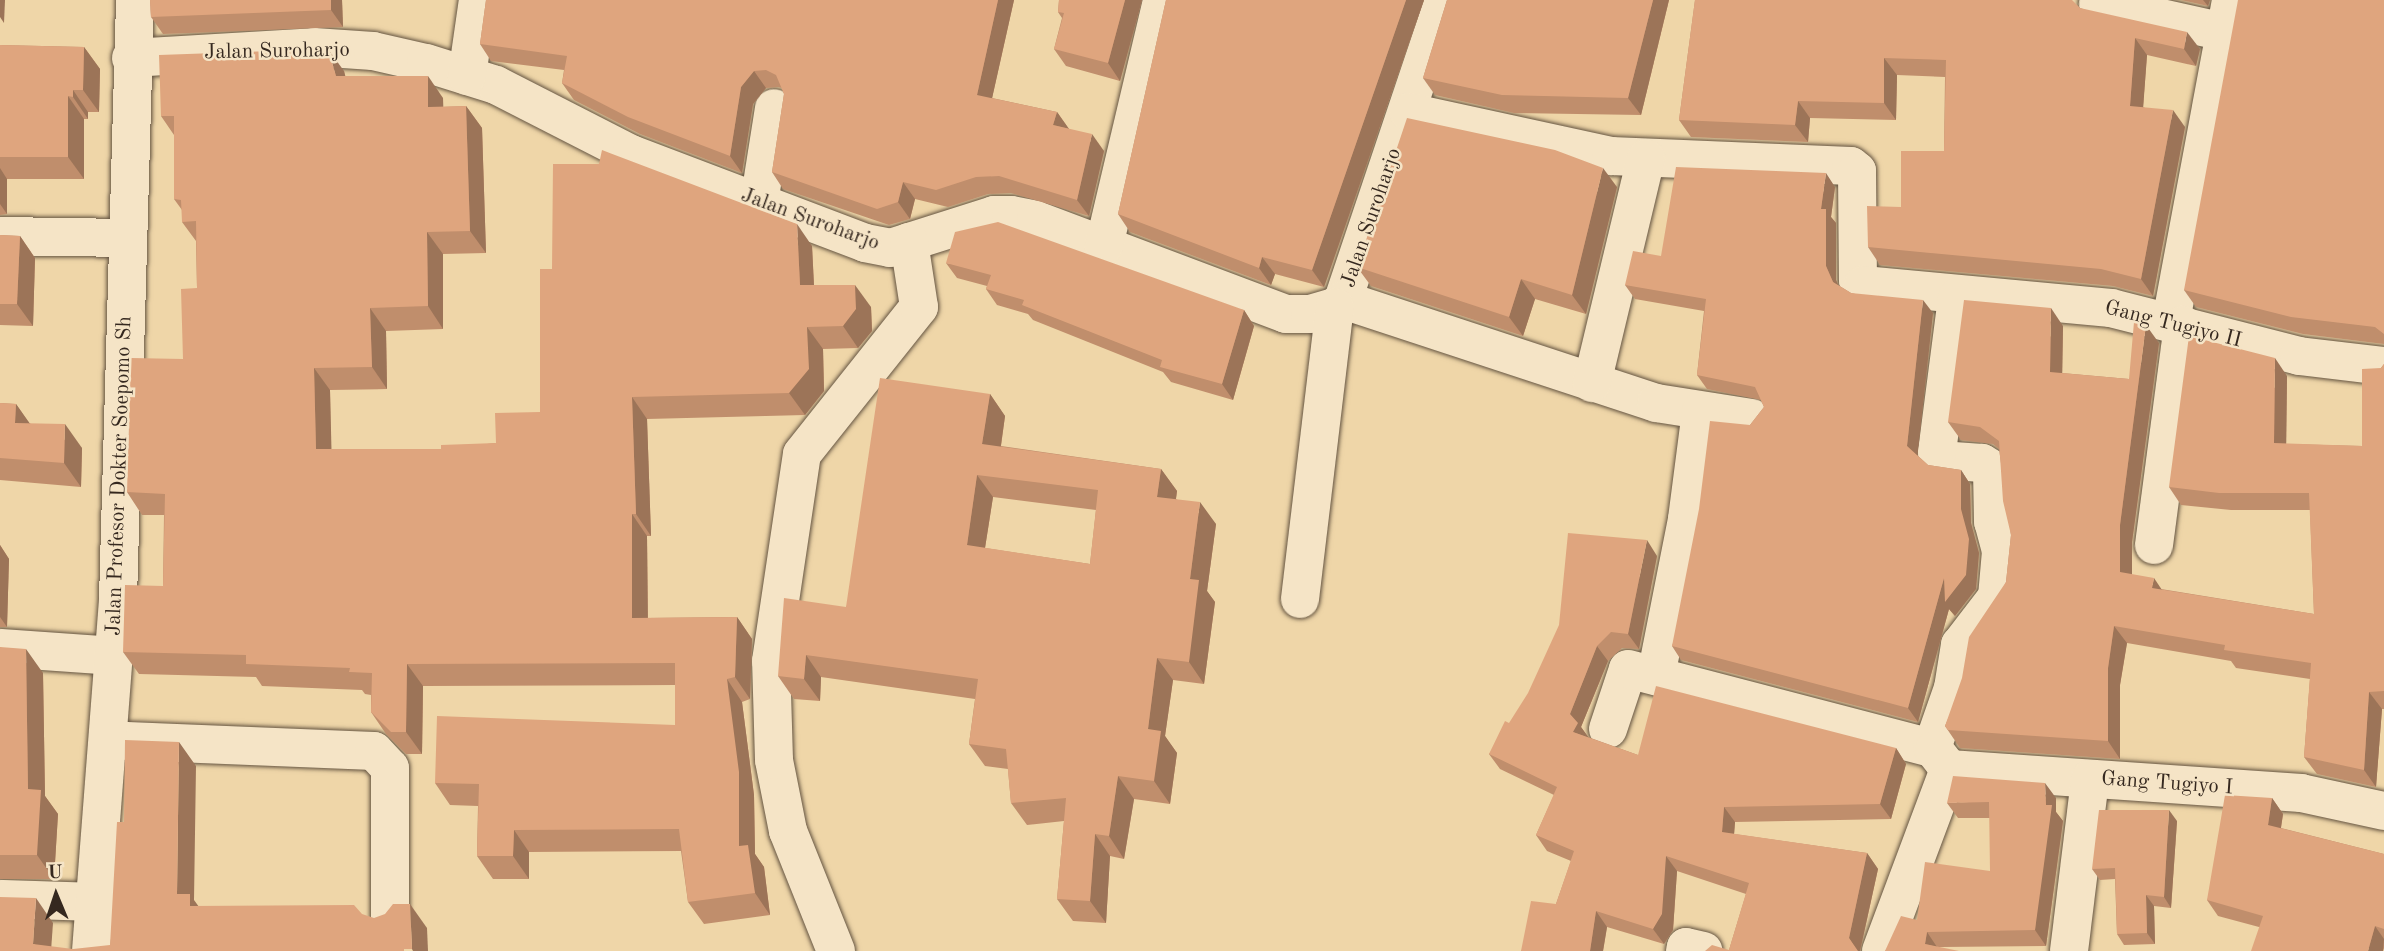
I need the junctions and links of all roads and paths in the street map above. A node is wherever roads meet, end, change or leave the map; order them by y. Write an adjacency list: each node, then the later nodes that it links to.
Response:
1 (135, 0): 7 (street, Jalan Profesor Dokter Soepomo Sh)
2 (478, 0): 8 (street)
3 (1162, 0): 16 (street)
4 (1444, 0): 10 (street, Jalan Suroharjo)
5 (2098, 4): 6 (street)
6 (2227, 16): 19 (street)
7 (131, 58): 8 (street, Jalan Suroharjo); 14 (street, Jalan Profesor Dokter Soepomo Sh)
8 (467, 76): 12 (street, Jalan Suroharjo)
9 (774, 108): 12 (street)
10 (1409, 112): 11 (street); 18 (street, Jalan Suroharjo)
11 (1646, 158): 17 (street, Gang Tugiyo II); 21 (street)
12 (759, 203): 15 (street, Jalan Suroharjo)
13 (0, 236): 14 (street)
14 (127, 238): 27 (street, Jalan Profesor Dokter Soepomo Sh)
15 (909, 242): 16 (street, Jalan Suroharjo); 38 (street)
16 (1104, 246): 18 (street, Jalan Suroharjo)
17 (1957, 297): 19 (street, Gang Tugiyo II); 31 (street)
18 (1339, 304): 21 (street); 25 (street)
19 (2177, 323): 20 (street, Gang Tugiyo II); 24 (street)
20 (2384, 366)
21 (1592, 383): 22 (street)
22 (1701, 411): 23 (street); 28 (street)
23 (1752, 418)
24 (2154, 545)
25 (1300, 599)
26 (0, 648): 27 (street)
27 (114, 656): 30 (street, Jalan Profesor Dokter Soepomo Sh)
28 (1656, 676): 29 (street, Gang Tugiyo I); 31 (street, Gang Tugiyo I)
29 (1608, 729)
30 (107, 741): 35 (street, Jalan Profesor Dokter Soepomo Sh); 36 (street)
31 (1940, 759): 32 (street, Gang Tugiyo I); 41 (street)
32 (2090, 779): 33 (street, Gang Tugiyo I); 42 (street)
33 (2384, 811)
34 (0, 899): 35 (street)
35 (95, 902): 37 (street, Jalan Profesor Dokter Soepomo Sh)
36 (390, 920)
37 (91, 951)
38 (836, 951)
39 (1685, 951): 40 (street)
40 (1704, 951)
41 (1881, 951)
42 (2069, 951)

